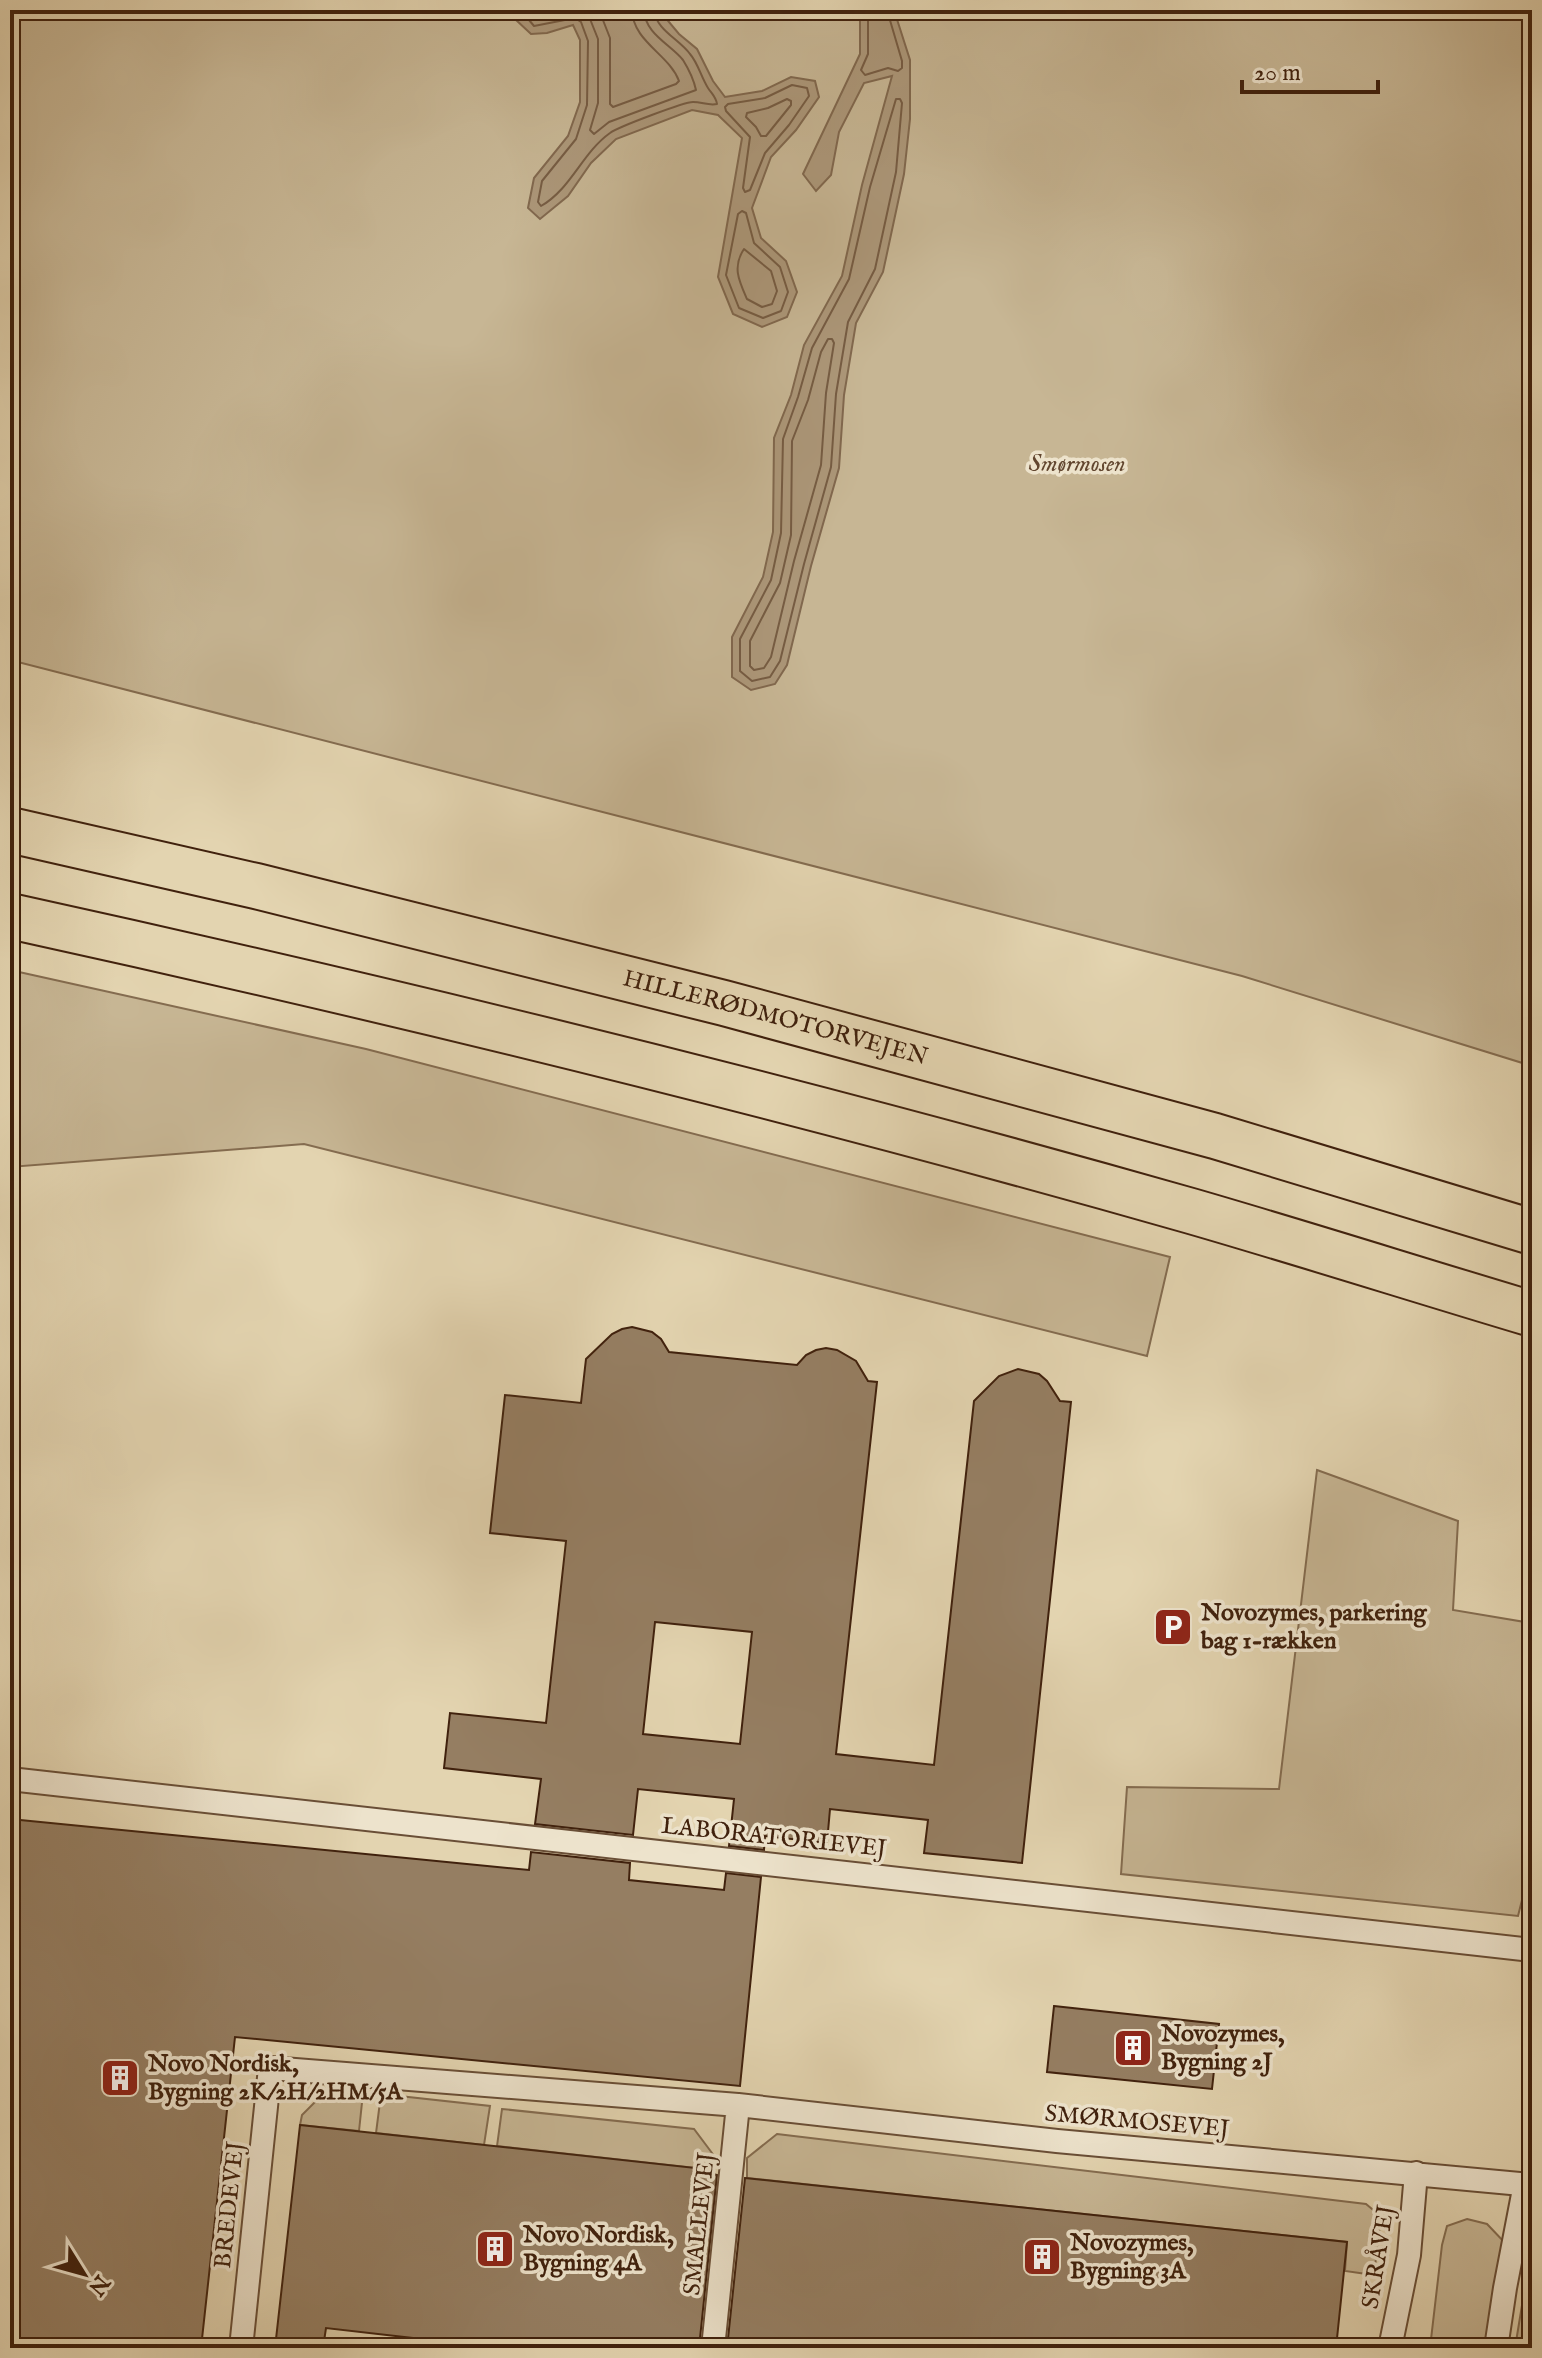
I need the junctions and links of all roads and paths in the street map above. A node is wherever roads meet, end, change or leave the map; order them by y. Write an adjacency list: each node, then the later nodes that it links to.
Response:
1 (10, 830): 3 (highway, HILLERØDMOTORVEJEN)
2 (10, 916): 4 (highway)
3 (1532, 1232)
4 (1532, 1314)
5 (10, 1779): 6 (lane, LABORATORIEVEJ)
6 (1532, 1950)
7 (270, 2068): 8 (lane, SMØRMOSEVEJ); 11 (lane, BREDEVEJ)
8 (738, 2105): 9 (lane, SMØRMOSEVEJ); 12 (lane, SMALLEVEJ)
9 (1416, 2173): 10 (lane, SMØRMOSEVEJ); 13 (lane, SKRÅVEJ)
10 (1528, 2184): 14 (lane)
11 (241, 2348)
12 (713, 2348)
13 (1390, 2348)
14 (1496, 2348)

